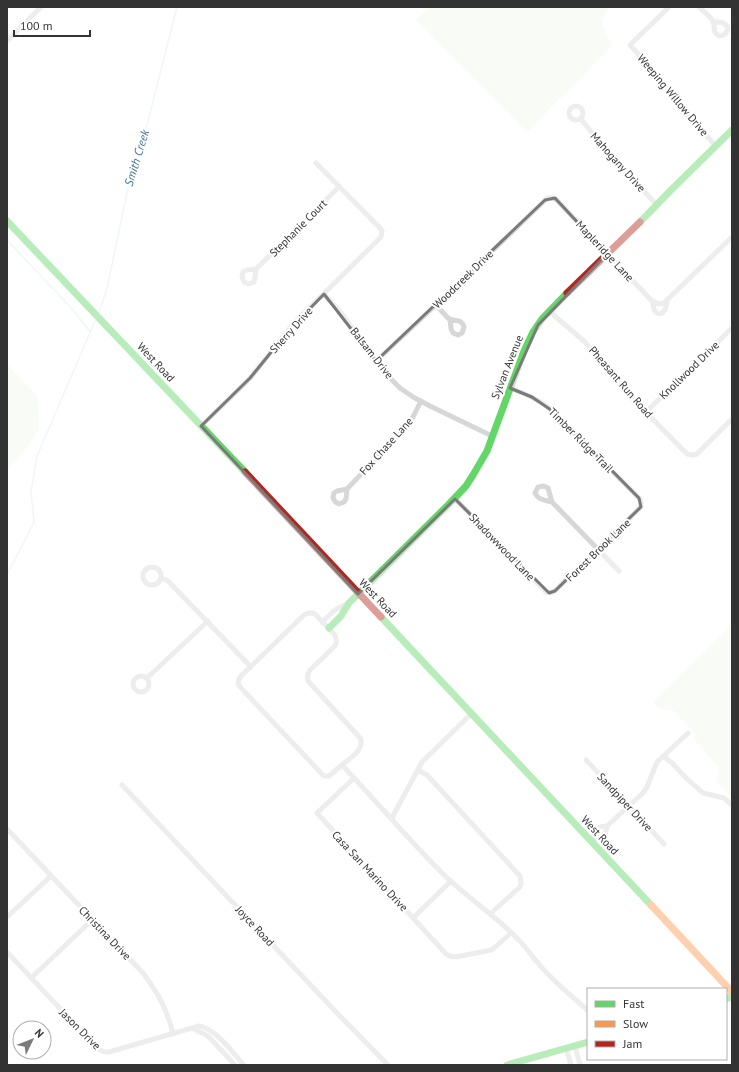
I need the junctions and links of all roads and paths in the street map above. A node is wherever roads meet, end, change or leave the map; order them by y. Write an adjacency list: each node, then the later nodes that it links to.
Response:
1 (41, 7): 5 (street)
2 (669, 7): 8 (street, Weeping Willow Drive)
3 (699, 7): 4 (street)
4 (713, 22)
5 (7, 40)
6 (581, 119): 12 (street, Mahogany Drive)
7 (732, 130): 8 (street, Sylvan Avenue)
8 (716, 146): 12 (street, Sylvan Avenue)
9 (316, 163): 10 (street)
10 (340, 187): 16 (street, Stephanie Court); 17 (street, Sherry Drive)
11 (550, 198): 15 (street, Mapleridge Lane); 20 (street, Woodcreek Drive)
12 (657, 205): 15 (street, Sylvan Avenue)
13 (7, 221): 29 (street, West Road)
14 (732, 237): 18 (street)
15 (607, 254): 19 (street, Mapleridge Lane); 21 (street, Sylvan Avenue)
16 (256, 269)
17 (324, 294): 24 (street, Balsam Drive); 29 (street, Sherry Drive)
18 (667, 300): 19 (street, Mapleridge Lane); 19 (street)
19 (652, 301)
20 (436, 305): 22 (street); 24 (street, Woodcreek Drive)
21 (549, 311): 25 (street, Sylvan Avenue); 27 (street, Pheasant Run Road)
22 (450, 319)
23 (732, 328): 27 (street, Knollwood Drive)
24 (376, 361): 26 (street, Balsam Drive)
25 (510, 388): 30 (street, Sylvan Avenue); 34 (street, Timber Ridge Trail)
26 (421, 401): 30 (street, Balsam Drive); 31 (street, Fox Chase Lane)
27 (646, 412): 28 (street, Pheasant Run Road)
28 (732, 419)
29 (201, 426): 39 (street, West Road)
30 (492, 436): 32 (street, Sylvan Avenue)
31 (348, 489)
32 (455, 499): 38 (street, Shadowwood Lane); 39 (street, Sylvan Avenue)
33 (552, 502): 35 (street)
34 (642, 504): 35 (street, Forest Brook Lane)
35 (598, 550): 36 (street); 38 (street, Forest Brook Lane)
36 (619, 571)
37 (161, 578): 41 (street)
38 (551, 593)
39 (358, 594): 40 (street, Sylvan Avenue); 46 (street, West Road)
40 (349, 603): 42 (street); 43 (street, Sylvan Avenue)
41 (208, 621): 44 (street); 45 (street)
42 (322, 622): 43 (street); 44 (street)
43 (329, 628): 50 (street)
44 (251, 667): 50 (street)
45 (147, 678)
46 (472, 713): 51 (street); 59 (street, West Road)
47 (688, 733): 48 (street)
48 (663, 756): 54 (street); 55 (street)
49 (586, 760): 55 (street, Sandpiper Drive)
50 (342, 765): 52 (street)
51 (418, 770): 56 (street); 63 (street)
52 (354, 778): 56 (street); 65 (street, Casa San Marino Drive)
53 (122, 785): 81 (street, Joyce Road)
54 (732, 805)
55 (629, 806): 57 (street); 60 (street, Sandpiper Drive)
56 (392, 819): 62 (street)
57 (607, 826): 59 (street); 59 (street)
58 (8, 831): 61 (street, Christina Drive)
59 (591, 841): 70 (street, West Road)
60 (664, 844)
61 (51, 876): 64 (street); 66 (street, Christina Drive)
62 (451, 881): 63 (street); 65 (street)
63 (490, 914): 67 (street)
64 (7, 917)
65 (413, 918): 67 (street, Casa San Marino Drive)
66 (92, 920): 69 (street); 73 (street, Christina Drive)
67 (512, 933): 71 (street)
68 (7, 952): 69 (street, Jason Drive)
69 (30, 978): 73 (street, Jason Drive)
70 (732, 992)
71 (587, 1010)
72 (192, 1028): 73 (street); 77 (street); 78 (street)
73 (173, 1034)
74 (587, 1042): 75 (street)
75 (576, 1046): 76 (street); 84 (street)
76 (566, 1048): 82 (street); 83 (street)
77 (233, 1053): 78 (street); 80 (street)
78 (228, 1057): 79 (street)
79 (235, 1065)
80 (244, 1065)
81 (388, 1065)
82 (507, 1065)
83 (571, 1065)
84 (580, 1065)

